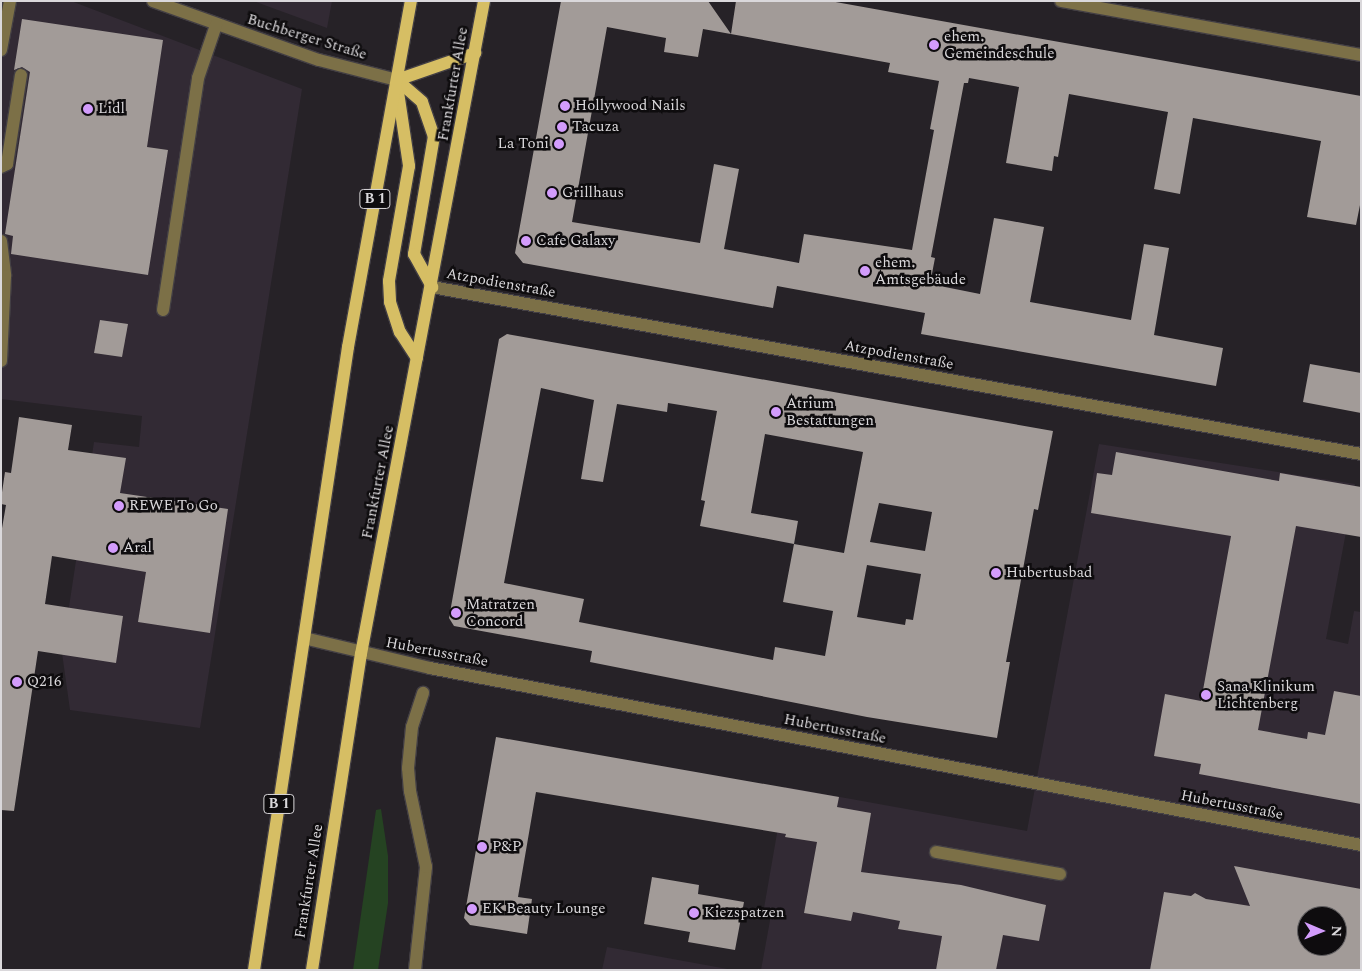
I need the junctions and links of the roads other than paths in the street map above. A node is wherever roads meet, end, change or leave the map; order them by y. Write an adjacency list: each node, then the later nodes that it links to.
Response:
1 (10, 1): 7 (street)
2 (153, 1): 6 (street, Buchberger Straße)
3 (411, 1): 11 (main road, B 1)
4 (484, 1): 8 (main road, Frankfurter Allee)
5 (1061, 1): 9 (street)
6 (216, 26): 11 (street, Buchberger Straße); 15 (street)
7 (1, 50)
8 (475, 53): 11 (main road); 14 (main road, Frankfurter Allee)
9 (1361, 55)
10 (21, 75): 12 (street)
11 (397, 80): 14 (main road); 16 (main road); 19 (main road, B 1)
12 (1, 167)
13 (1, 241): 17 (street)
14 (432, 287): 16 (main road, Frankfurter Allee); 18 (street, Atzpodienstraße)
15 (163, 310)
16 (417, 358): 20 (main road, Frankfurter Allee)
17 (1, 361)
18 (1361, 454)
19 (304, 638): 20 (street, Hubertusstraße); 25 (main road, B 1)
20 (361, 654): 22 (street, Hubertusstraße); 26 (main road, Frankfurter Allee)
21 (423, 693): 27 (street)
22 (1361, 845)
23 (936, 852): 24 (street)
24 (1060, 874)
25 (254, 970)
26 (312, 970)
27 (415, 970)

